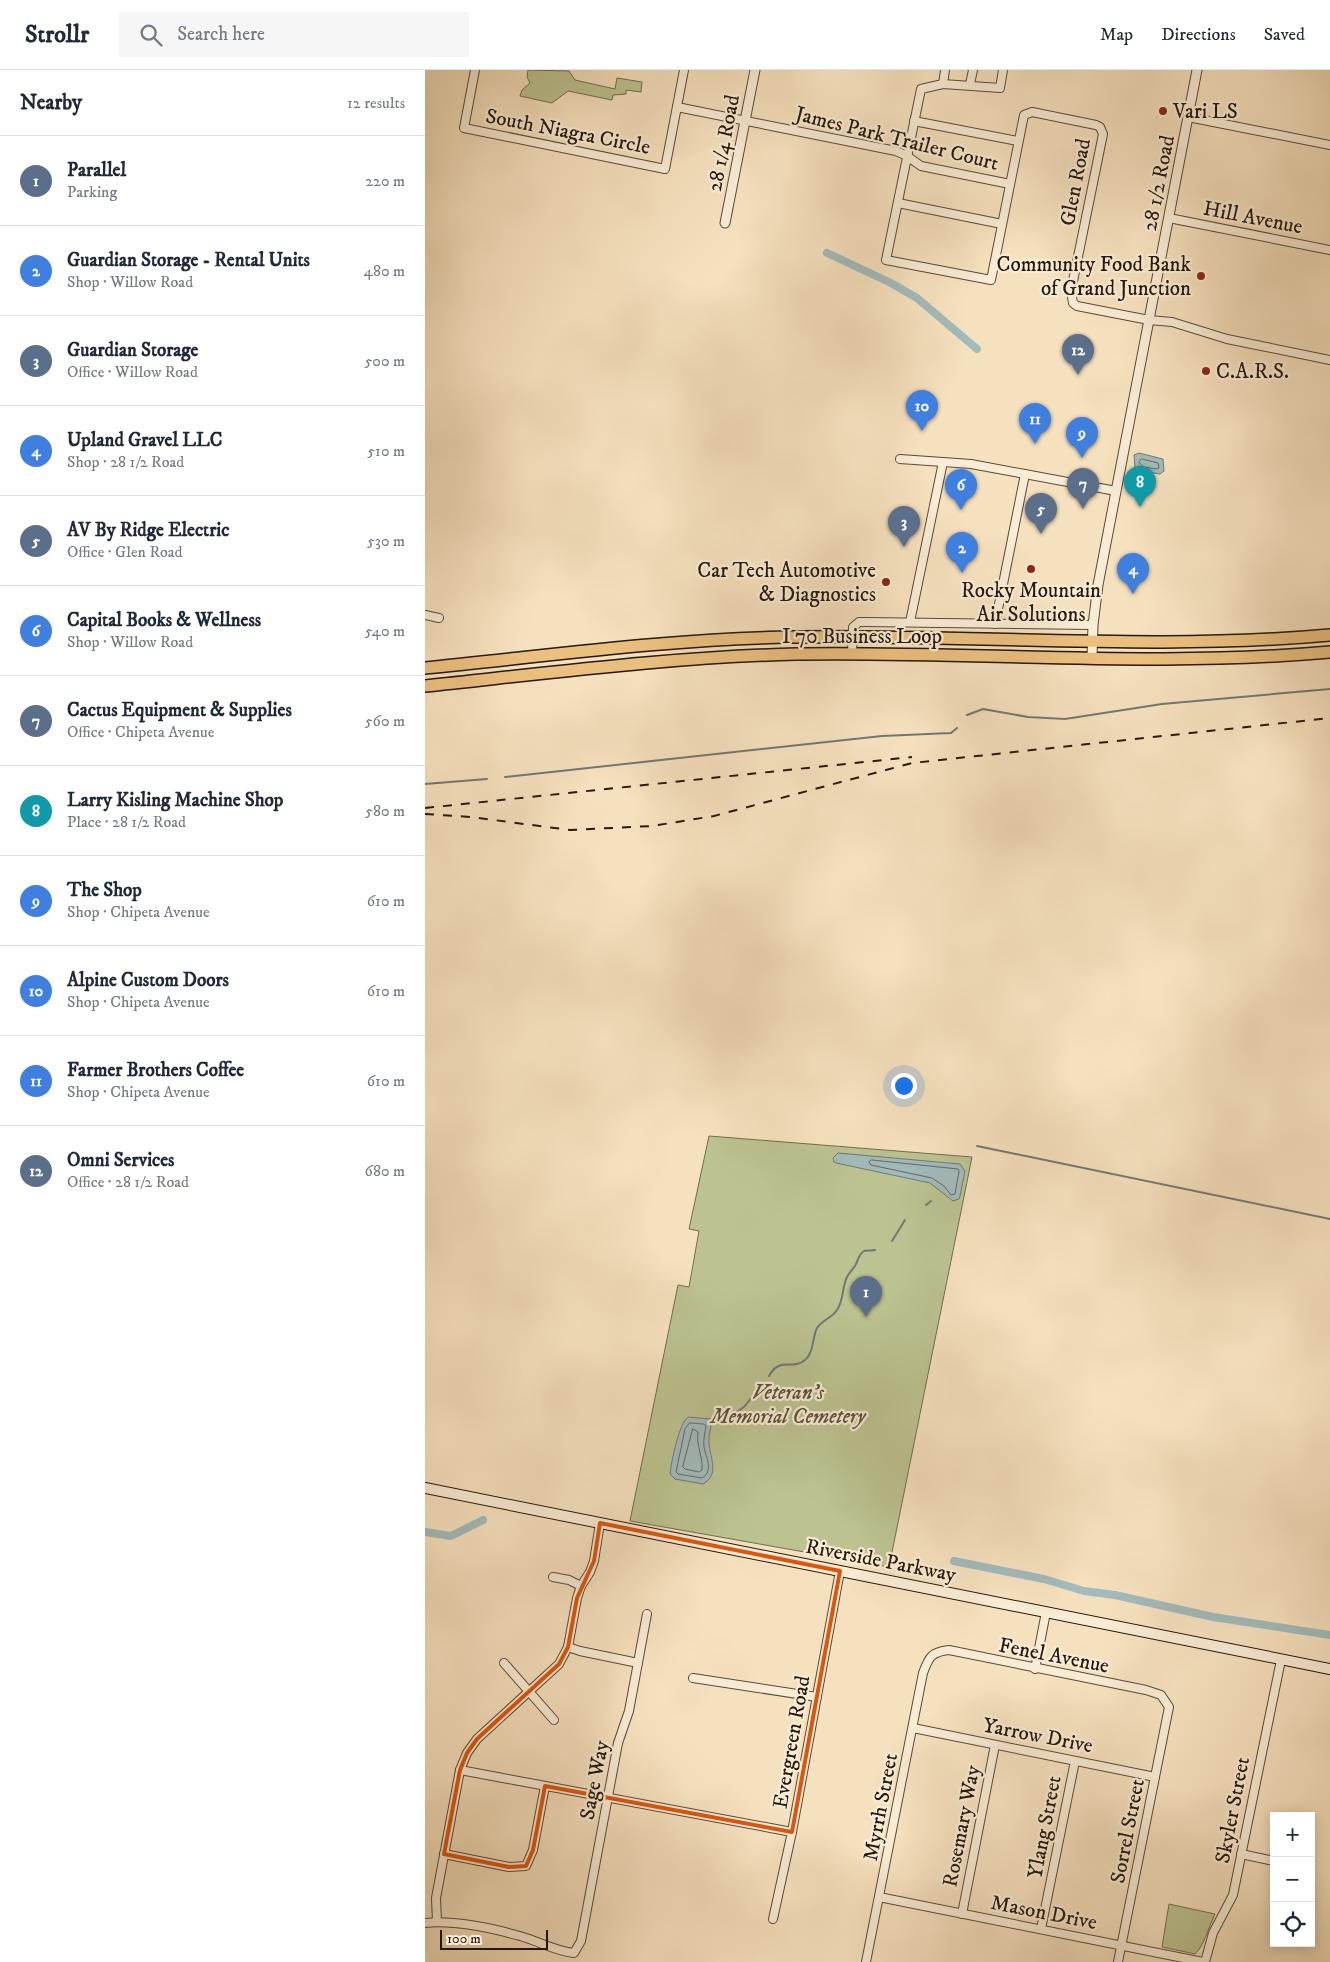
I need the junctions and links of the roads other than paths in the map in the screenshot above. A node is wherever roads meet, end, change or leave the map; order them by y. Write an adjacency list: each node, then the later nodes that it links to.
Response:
1 (475, 70): 10 (street, South Niagra Circle)
2 (684, 70): 10 (street)
3 (755, 70): 12 (street, 28 1/4 Road)
4 (945, 70): 8 (street)
5 (973, 70): 9 (street)
6 (1003, 70): 9 (street)
7 (1197, 70): 11 (street, 28 1/2 Road)
8 (943, 84): 9 (street); 13 (street)
9 (971, 84)
10 (677, 107): 12 (street, James Park Trailer Court)
11 (1188, 117): 15 (street); 19 (street, 28 1/2 Road)
12 (745, 120): 16 (street, James Park Trailer Court); 20 (street, 28 1/4 Road)
13 (914, 121): 14 (street); 16 (street)
14 (1018, 141): 17 (street); 23 (street, Glen Road)
15 (1330, 145)
16 (907, 156): 17 (street, James Park Trailer Court); 18 (street)
17 (1010, 184): 21 (street)
18 (898, 203): 21 (street); 21 (street)
19 (1169, 218): 22 (street, Hill Avenue); 23 (street, 28 1/2 Road)
20 (725, 223)
21 (1002, 224)
22 (1330, 250)
23 (1149, 320): 24 (street); 28 (street, 28 1/2 Road)
24 (1330, 360)
25 (900, 459): 26 (street)
26 (943, 462): 27 (street); 31 (street)
27 (1025, 474): 28 (street); 32 (street)
28 (1116, 491): 33 (street, 28 1/2 Road)
29 (425, 615): 30 (street)
30 (439, 618)
31 (910, 622): 32 (street); 35 (street)
32 (995, 624): 33 (street)
33 (1093, 625): 37 (street, 28 1/2 Road)
34 (1330, 635): 37 (main road, I 70 Business Loop)
35 (852, 637): 36 (main road, I 70 Business Loop); 37 (main road, I 70 Business Loop); 39 (street)
36 (733, 639): 40 (main road); 42 (main road, I 70 Business Loop)
37 (1092, 641): 41 (street, 28 1/2 Road)
38 (1330, 652): 41 (main road, I 70 Business Loop)
39 (852, 654): 40 (main road, I 70 Business Loop); 41 (main road, I 70 Business Loop)
40 (731, 656): 44 (main road, I 70 Business Loop)
41 (1092, 658)
42 (464, 664): 43 (main road, I 70 Business Loop); 44 (main road)
43 (425, 668)
44 (469, 681): 45 (main road, I 70 Business Loop)
45 (425, 686)
46 (425, 1488): 47 (main road, Riverside Parkway)
47 (600, 1523): 48 (main road, Riverside Parkway); 50 (street)
48 (840, 1571): 51 (main road, Riverside Parkway); 62 (street, Evergreen Road)
49 (553, 1577): 50 (street)
50 (581, 1586): 53 (street)
51 (1046, 1612): 55 (main road, Riverside Parkway); 58 (street)
52 (647, 1614): 57 (street, Sage Way)
53 (568, 1647): 57 (street); 61 (street)
54 (928, 1659): 58 (street, Fenel Avenue); 65 (street, Myrrh Street)
55 (1281, 1660): 59 (main road, Riverside Parkway); 74 (street, Skyler Street)
56 (504, 1663): 61 (street)
57 (638, 1663): 71 (street, Sage Way)
58 (1035, 1669): 63 (street, Fenel Avenue)
59 (1330, 1669)
60 (693, 1678): 62 (street)
61 (529, 1692): 64 (street); 68 (street)
62 (817, 1697): 72 (street, Evergreen Road)
63 (1169, 1708): 69 (street, Sorrel Street)
64 (554, 1720)
65 (913, 1728): 66 (street, Yarrow Drive); 76 (street, Myrrh Street)
66 (995, 1745): 67 (street, Yarrow Drive); 77 (street, Rosemary Way)
67 (1075, 1761): 69 (street, Yarrow Drive); 81 (street, Ylang Street)
68 (460, 1770): 70 (street); 73 (street)
69 (1155, 1777): 82 (street, Sorrel Street)
70 (545, 1786): 71 (street); 73 (street)
71 (607, 1797): 72 (street); 79 (street, Sage Way)
72 (792, 1832): 78 (street, Evergreen Road)
73 (444, 1854): 79 (street)
74 (1241, 1854): 75 (street); 85 (street, Skyler Street)
75 (1270, 1860)
76 (879, 1897): 77 (street, Mason Drive); 83 (street, Myrrh Street)
77 (962, 1914): 81 (street, Mason Drive)
78 (773, 1919)
79 (437, 1922): 80 (street)
80 (425, 1923)
81 (1041, 1930): 82 (street, Mason Drive)
82 (1121, 1946): 84 (street, Sorrel Street); 85 (street, Mason Drive)
83 (866, 1962)
84 (1118, 1962)
85 (1204, 1962)

